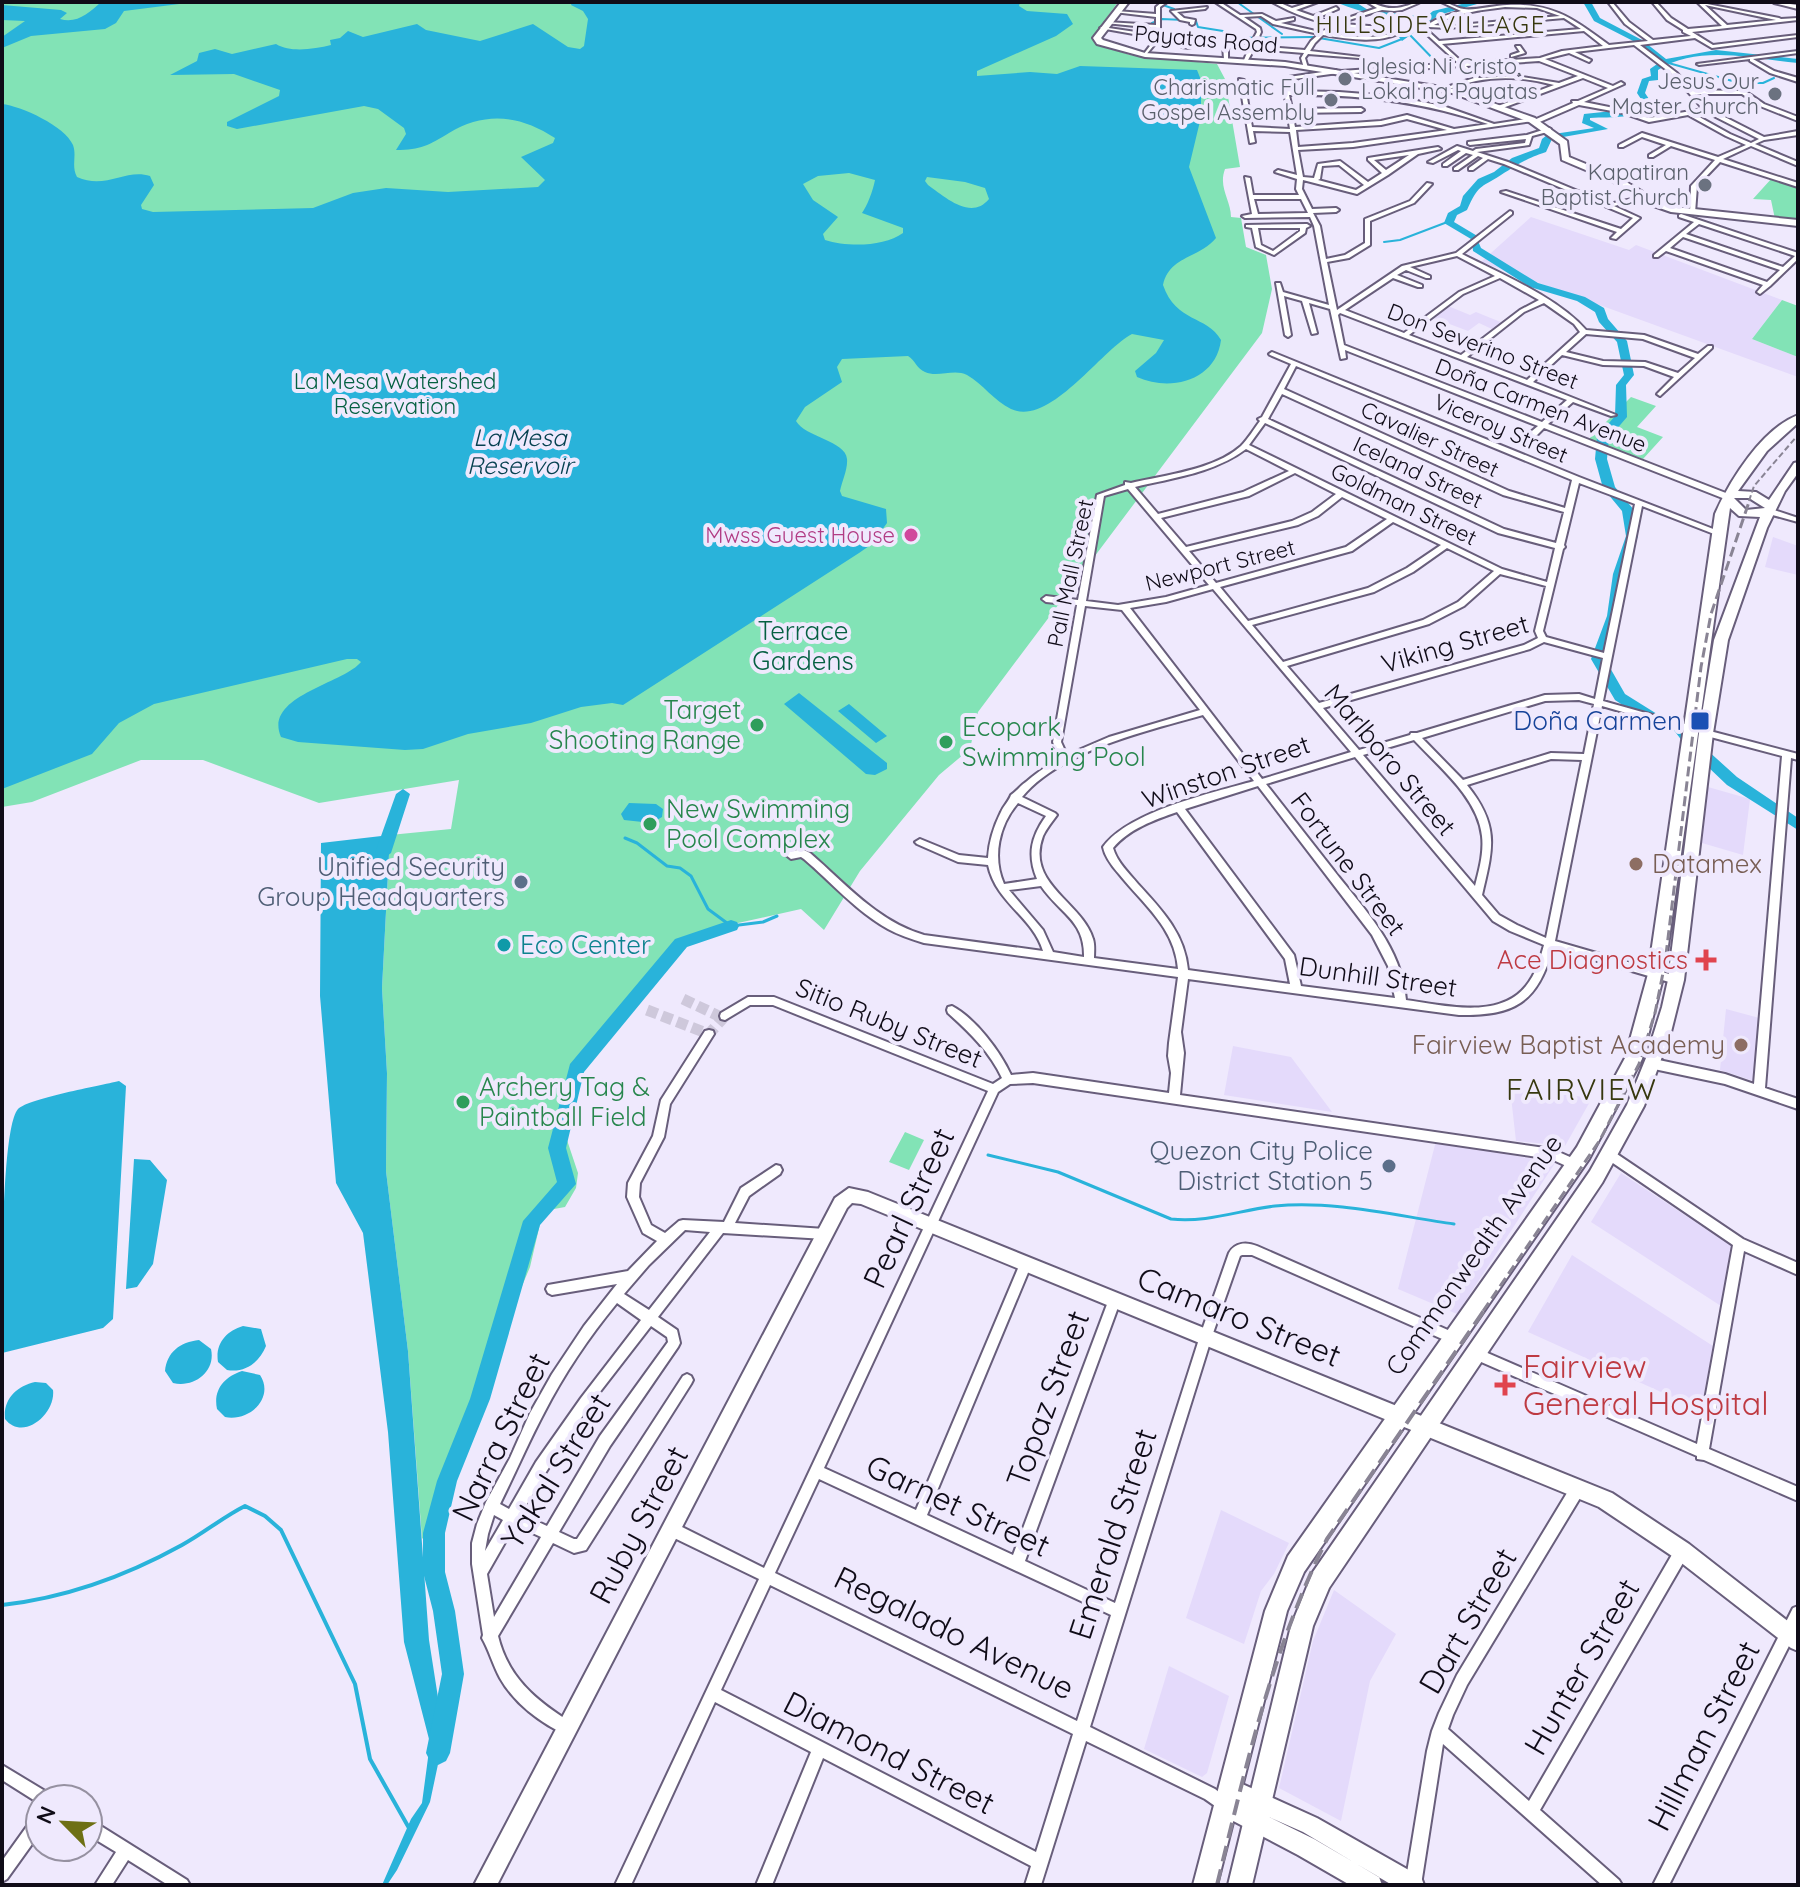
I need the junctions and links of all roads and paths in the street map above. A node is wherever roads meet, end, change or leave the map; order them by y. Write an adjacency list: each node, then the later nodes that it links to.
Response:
1 (1125, 2): 20 (main road, Payatas Road)
2 (1165, 2): 21 (street)
3 (1182, 2): 16 (street)
4 (1217, 2): 22 (street)
5 (1274, 2): 17 (street)
6 (1315, 2): 17 (street); 24 (street)
7 (1369, 2): 18 (street)
8 (1419, 2): 18 (street)
9 (1443, 2): 19 (street)
10 (1610, 2): 42 (street)
11 (1654, 2): 37 (street)
12 (1776, 2): 14 (street)
13 (1699, 3): 29 (street); 35 (street)
14 (1798, 7)
15 (1205, 8): 16 (street)
16 (1189, 9): 25 (street); 28 (street)
17 (1292, 10): 24 (street)
18 (1375, 11): 32 (street)
19 (1464, 11): 23 (street); 33 (street)
20 (1116, 12): 21 (street); 31 (main road, Payatas Road)
21 (1158, 16): 34 (street)
22 (1241, 16): 30 (street); 46 (street)
23 (1565, 17): 33 (street); 36 (street)
24 (1313, 18): 32 (street)
25 (1198, 19)
26 (1292, 19): 30 (street)
27 (1798, 19): 29 (street)
28 (1190, 21)
29 (1782, 21): 35 (street); 39 (street)
30 (1275, 23): 38 (street)
31 (1104, 26): 34 (street); 41 (street); 52 (main road, Payatas Road)
32 (1334, 26): 38 (street); 38 (street)
33 (1428, 26): 43 (street)
34 (1158, 27): 41 (street)
35 (1726, 27): 37 (street)
36 (1584, 30): 43 (street); 48 (street)
37 (1685, 31): 40 (street)
38 (1323, 33): 50 (street)
39 (1798, 34): 40 (street)
40 (1693, 37): 42 (street)
41 (1158, 38): 45 (street); 52 (street)
42 (1653, 42): 44 (street)
43 (1439, 43): 61 (street)
44 (1636, 44): 48 (street); 62 (street)
45 (1188, 47)
46 (1251, 47): 50 (street); 53 (street); 58 (street)
47 (1518, 47): 56 (street)
48 (1608, 47): 49 (street)
49 (1569, 51): 57 (street); 60 (street)
50 (1306, 52): 54 (street); 54 (street); 65 (street)
51 (1798, 52): 59 (street)
52 (1145, 55): 53 (main road, Payatas Road)
53 (1226, 57): 58 (main road, Payatas Road)
54 (1359, 57): 66 (street)
55 (1483, 58): 56 (street)
56 (1515, 58): 57 (street); 61 (street)
57 (1540, 59): 68 (street)
58 (1246, 60): 65 (main road, Payatas Road)
59 (1752, 60): 63 (street); 71 (street)
60 (1589, 61)
61 (1463, 64): 66 (street); 70 (street)
62 (1663, 64): 64 (street); 77 (street)
63 (1699, 64)
64 (1652, 67)
65 (1306, 68): 67 (main road, Payatas Road)
66 (1362, 72): 67 (street)
67 (1338, 73): 75 (main road, Payatas Road); 78 (street)
68 (1583, 76): 73 (street); 74 (street)
69 (1241, 80): 89 (street)
70 (1479, 80): 73 (street); 75 (street)
71 (1798, 80)
72 (1621, 84): 74 (street)
73 (1559, 85): 80 (street)
74 (1611, 87): 79 (street)
75 (1446, 89): 80 (main road, Payatas Road)
76 (1326, 91): 78 (street); 81 (street); 88 (street)
77 (1691, 92): 83 (street); 86 (street)
78 (1286, 93): 84 (street)
79 (1574, 102): 85 (street); 87 (street)
80 (1500, 107): 87 (main road, Payatas Road)
81 (1340, 108): 82 (street); 84 (street)
82 (1361, 110)
83 (1707, 110): 85 (street); 95 (street)
84 (1291, 111): 90 (street)
85 (1689, 113): 101 (street)
86 (1798, 119)
87 (1534, 121): 88 (street); 93 (main road, Payatas Road)
88 (1494, 126): 91 (street)
89 (1250, 129): 90 (street); 97 (street)
90 (1294, 130): 91 (street); 103 (street)
91 (1454, 130): 103 (street)
92 (1798, 133): 95 (street)
93 (1554, 134): 94 (street); 130 (main road, Payatas Road)
94 (1528, 137): 98 (street); 107 (street)
95 (1763, 139): 101 (street)
96 (1657, 140): 99 (street); 100 (street); 102 (street)
97 (1252, 142)
98 (1470, 143)
99 (1650, 144)
100 (1671, 144): 109 (street); 112 (street)
101 (1749, 144): 112 (street); 113 (street)
102 (1621, 146)
103 (1296, 149): 121 (street)
104 (1438, 149): 106 (street)
105 (1465, 151): 107 (street); 111 (street); 114 (street)
106 (1417, 152): 119 (street); 119 (street)
107 (1475, 154): 110 (street); 116 (street)
108 (1682, 154): 112 (street)
109 (1651, 156)
110 (1487, 157): 117 (street); 131 (street)
111 (1431, 162)
112 (1718, 162): 125 (street); 138 (street)
113 (1798, 164)
114 (1445, 165)
115 (1318, 167): 122 (street); 124 (street); 126 (street)
116 (1456, 169)
117 (1471, 169)
118 (1278, 172): 121 (street)
119 (1386, 174): 124 (street)
120 (1247, 178): 128 (street)
121 (1300, 178): 122 (street); 129 (street)
122 (1308, 180): 126 (street)
123 (1429, 184): 151 (street)
124 (1368, 185): 126 (street)
125 (1798, 185)
126 (1341, 188)
127 (1504, 192): 143 (street)
128 (1251, 197): 129 (street); 136 (street)
129 (1303, 197): 133 (street)
130 (1644, 197): 131 (street); 138 (main road, Payatas Road)
131 (1609, 206): 143 (street)
132 (1336, 210): 133 (street)
133 (1311, 213): 136 (street); 142 (street)
134 (1510, 213): 148 (street)
135 (1245, 216): 136 (street)
136 (1255, 216)
137 (1681, 216): 138 (street)
138 (1696, 217): 139 (main road, Payatas Road); 144 (street); 150 (street)
139 (1798, 223)
140 (1274, 226): 141 (street); 146 (street); 146 (street)
141 (1303, 226): 142 (street); 146 (street)
142 (1317, 226): 151 (street)
143 (1620, 231): 145 (street)
144 (1682, 235): 147 (street); 153 (street)
145 (1614, 238)
146 (1281, 248)
147 (1665, 248): 149 (street); 158 (street)
148 (1458, 254): 152 (street); 156 (street)
149 (1656, 256)
150 (1798, 256): 153 (street)
151 (1324, 261): 164 (street)
152 (1404, 267): 154 (street); 155 (street)
153 (1784, 269): 158 (street)
154 (1393, 276): 159 (street); 164 (street)
155 (1428, 277)
156 (1498, 277): 163 (street); 168 (street)
157 (1278, 284): 161 (street)
158 (1768, 285): 160 (street)
159 (1420, 286)
160 (1760, 292)
161 (1282, 294): 162 (street, Don Severino Street); 167 (street)
162 (1305, 301): 164 (street, Don Severino Street); 166 (street)
163 (1543, 301): 165 (street); 173 (street)
164 (1335, 309): 168 (street, Don Severino Street); 169 (street)
165 (1584, 332): 171 (street); 174 (street)
166 (1314, 333)
167 (1288, 335)
168 (1405, 335): 173 (street, Don Severino Street)
169 (1340, 346): 175 (street); 185 (street, Doña Carmen Avenue)
170 (1710, 347): 174 (street)
171 (1561, 353): 177 (street); 178 (street)
172 (1272, 354): 176 (street, Viceroy Street)
173 (1462, 357): 178 (street, Don Severino Street)
174 (1699, 357): 177 (street)
175 (1343, 358)
176 (1295, 363): 179 (street); 190 (street, Viceroy Street)
177 (1679, 376): 180 (street)
178 (1528, 383): 181 (street, Don Severino Street)
179 (1280, 390): 184 (street); 197 (street, Cavalier Street)
180 (1660, 394)
181 (1572, 399): 182 (street, Don Severino Street); 185 (street)
182 (1613, 415)
183 (1798, 418): 194 (main road, Commonwealth Avenue)
184 (1262, 419): 187 (street); 203 (street, Iceland Street)
185 (1544, 426): 186 (street); 194 (street, Doña Carmen Avenue)
186 (1530, 437)
187 (1245, 446): 189 (street, Goldman Street); 191 (street, Pall Mall Street)
188 (1798, 465): 192 (main road, Commonwealth Avenue)
189 (1294, 471): 193 (street, Goldman Street); 198 (street)
190 (1576, 479): 195 (street, Viceroy Street); 197 (street)
191 (1128, 484): 198 (street, Marlboro Street); 209 (street, Pall Mall Street)
192 (1779, 491): 194 (main road); 196 (main road, Commonwealth Avenue)
193 (1341, 494): 199 (street, Goldman Street); 204 (street)
194 (1730, 494): 196 (main road); 196 (main road); 201 (main road, Commonwealth Avenue)
195 (1639, 502): 201 (street, Viceroy Street); 213 (street, Dunhill Street)
196 (1769, 510): 200 (street); 218 (main road, Commonwealth Avenue)
197 (1568, 511): 203 (street)
198 (1155, 517): 204 (street, Marlboro Street)
199 (1392, 519): 202 (street, Goldman Street); 207 (street, Newport Street)
200 (1798, 520)
201 (1717, 532): 218 (main road, Commonwealth Avenue)
202 (1446, 545): 205 (street, Goldman Street); 211 (street)
203 (1561, 547): 206 (street)
204 (1183, 550): 207 (street, Marlboro Street)
205 (1499, 571): 206 (street, Goldman Street); 214 (street)
206 (1550, 585): 212 (street)
207 (1214, 586): 210 (street, Newport Street); 211 (street, Marlboro Street)
208 (1046, 599): 209 (street, Newport Street)
209 (1081, 605): 210 (street, Newport Street); 223 (street, Pall Mall Street)
210 (1125, 608): 217 (street, Fortune Street)
211 (1246, 624): 214 (street, Marlboro Street)
212 (1543, 639): 213 (street, Viking Street); 216 (street, Viking Street)
213 (1607, 656): 215 (street, Dunhill Street)
214 (1281, 665): 216 (street, Marlboro Street)
215 (1594, 702): 218 (street, Winston Street); 219 (street, Winston Street); 222 (street, Dunhill Street)
216 (1316, 707): 220 (street, Marlboro Street)
217 (1204, 712): 223 (street); 224 (street, Fortune Street)
218 (1697, 730): 221 (street, Winston Street); 238 (main road, Commonwealth Avenue); 239 (main road, Commonwealth Avenue)
219 (1414, 735): 220 (street, Winston Street); 225 (street)
220 (1355, 752): 224 (street, Winston Street); 233 (street, Marlboro Street)
221 (1792, 756): 248 (street)
222 (1587, 757): 225 (street); 234 (street, Dunhill Street)
223 (1064, 760): 226 (street)
224 (1258, 782): 227 (street, Winston Street); 241 (street, Fortune Street)
225 (1460, 784): 233 (street)
226 (1014, 797): 230 (street); 231 (street)
227 (1179, 808): 237 (street, Winston Street); 240 (street)
228 (920, 842): 230 (street)
229 (791, 855): 235 (street, Dunhill Street)
230 (993, 862): 232 (street)
231 (1041, 882): 232 (street); 236 (street)
232 (1001, 888): 235 (street)
233 (1477, 897): 234 (street, Marlboro Street)
234 (1550, 942): 238 (street, Marlboro Street); 241 (street, Dunhill Street)
235 (1049, 955): 236 (street, Dunhill Street)
236 (1089, 960): 237 (street, Dunhill Street)
237 (1182, 973): 240 (street, Dunhill Street); 249 (street, Winston Street)
238 (1656, 974): 239 (street, Marlboro Street); 252 (main road, Commonwealth Avenue)
239 (1676, 980): 245 (main road, Commonwealth Avenue)
240 (1296, 988): 241 (street, Dunhill Street)
241 (1401, 1003)
242 (952, 1010): 246 (street)
243 (725, 1016): 247 (street, Sitio Ruby Street)
244 (709, 1034): 258 (street)
245 (1654, 1064): 248 (street); 251 (main road, Commonwealth Avenue)
246 (1008, 1080): 247 (street); 249 (street)
247 (994, 1089): 255 (street, Pearl Street)
248 (1759, 1089): 250 (street)
249 (1174, 1097): 252 (street)
250 (1798, 1104)
251 (1611, 1155): 259 (street); 269 (main road, Commonwealth Avenue)
252 (1575, 1165): 268 (main road, Commonwealth Avenue)
253 (776, 1170): 256 (street)
254 (849, 1195): 255 (street, Camaro Street); 257 (street, Ruby Street)
255 (933, 1225): 260 (street, Camaro Street); 274 (street, Pearl Street)
256 (724, 1228): 257 (street, Narra Street); 258 (street, Narra Street); 266 (street)
257 (825, 1234): 280 (street, Ruby Street)
258 (666, 1240): 262 (street, Narra Street)
259 (1739, 1243): 261 (street); 273 (street)
260 (1026, 1263): 265 (street, Camaro Street); 279 (street)
261 (1798, 1269)
262 (634, 1276): 263 (street); 264 (street, Narra Street)
263 (552, 1289)
264 (617, 1296): 266 (street); 277 (street, Narra Street)
265 (1115, 1299): 267 (street, Camaro Street); 283 (street, Topaz Street)
266 (648, 1317): 278 (street); 281 (street, Yakal Street)
267 (1206, 1336): 268 (street, Emerald Street); 271 (street, Camaro Street); 287 (street, Emerald Street)
268 (1453, 1338): 271 (main road, Commonwealth Avenue)
269 (1476, 1354): 272 (main road, Commonwealth Avenue); 273 (street)
270 (687, 1380): 281 (street)
271 (1399, 1414): 272 (street, Camaro Street); 286 (main road, Commonwealth Avenue)
272 (1427, 1425): 275 (street, Camaro Street); 288 (main road, Commonwealth Avenue)
273 (1702, 1454): 276 (street)
274 (817, 1471): 279 (street, Garnet Street); 285 (street, Pearl Street)
275 (1578, 1488): 282 (street, Camaro Street); 295 (street, Dart Street)
276 (1798, 1494)
277 (491, 1507): 278 (street); 284 (street, Narra Street)
278 (512, 1517): 281 (street); 284 (street)
279 (919, 1519): 283 (street, Garnet Street)
280 (671, 1529): 285 (street, Regalado Avenue); 293 (street, Ruby Street)
281 (548, 1534): 291 (street, Yakal Street)
282 (1682, 1551): 290 (street, Camaro Street); 301 (street, Hunter Street)
283 (1017, 1564): 287 (street, Garnet Street)
284 (480, 1573): 291 (street, Narra Street)
285 (767, 1577): 292 (street, Pearl Street); 294 (street, Regalado Avenue)
286 (1282, 1594): 288 (main road); 299 (main road, Commonwealth Avenue)
287 (1118, 1611): 294 (street, Emerald Street)
288 (1307, 1612): 300 (main road, Commonwealth Avenue)
289 (1798, 1613): 290 (street, Hillman Street)
290 (1793, 1637): 318 (street, Hillman Street)
291 (489, 1638): 293 (street, Narra Street)
292 (712, 1693): 296 (street, Diamond Street); 311 (street, Pearl Street)
293 (567, 1728): 310 (street, Ruby Street)
294 (1081, 1731): 299 (street, Regalado Avenue); 305 (street, Emerald Street)
295 (1439, 1731): 301 (street); 316 (street, Dart Street)
296 (819, 1749): 305 (street, Diamond Street); 307 (street)
297 (2, 1772): 298 (street)
298 (24, 1786)
299 (1221, 1796): 300 (street, Regalado Avenue); 313 (main road, Commonwealth Avenue)
300 (1257, 1811): 314 (main road, Commonwealth Avenue); 315 (street, Regalado Avenue); 316 (street, Regalado Avenue)
301 (1531, 1812): 317 (street)
302 (104, 1836): 304 (street)
303 (24, 1843): 306 (street)
304 (126, 1850): 308 (street); 309 (street)
305 (1040, 1862): 312 (street, Emerald Street)
306 (2, 1874)
307 (770, 1883)
308 (103, 1885)
309 (182, 1885)
310 (485, 1885)
311 (623, 1885)
312 (1033, 1885)
313 (1205, 1885)
314 (1240, 1885)
315 (1371, 1885)
316 (1413, 1885)
317 (1614, 1885)
318 (1661, 1885)

